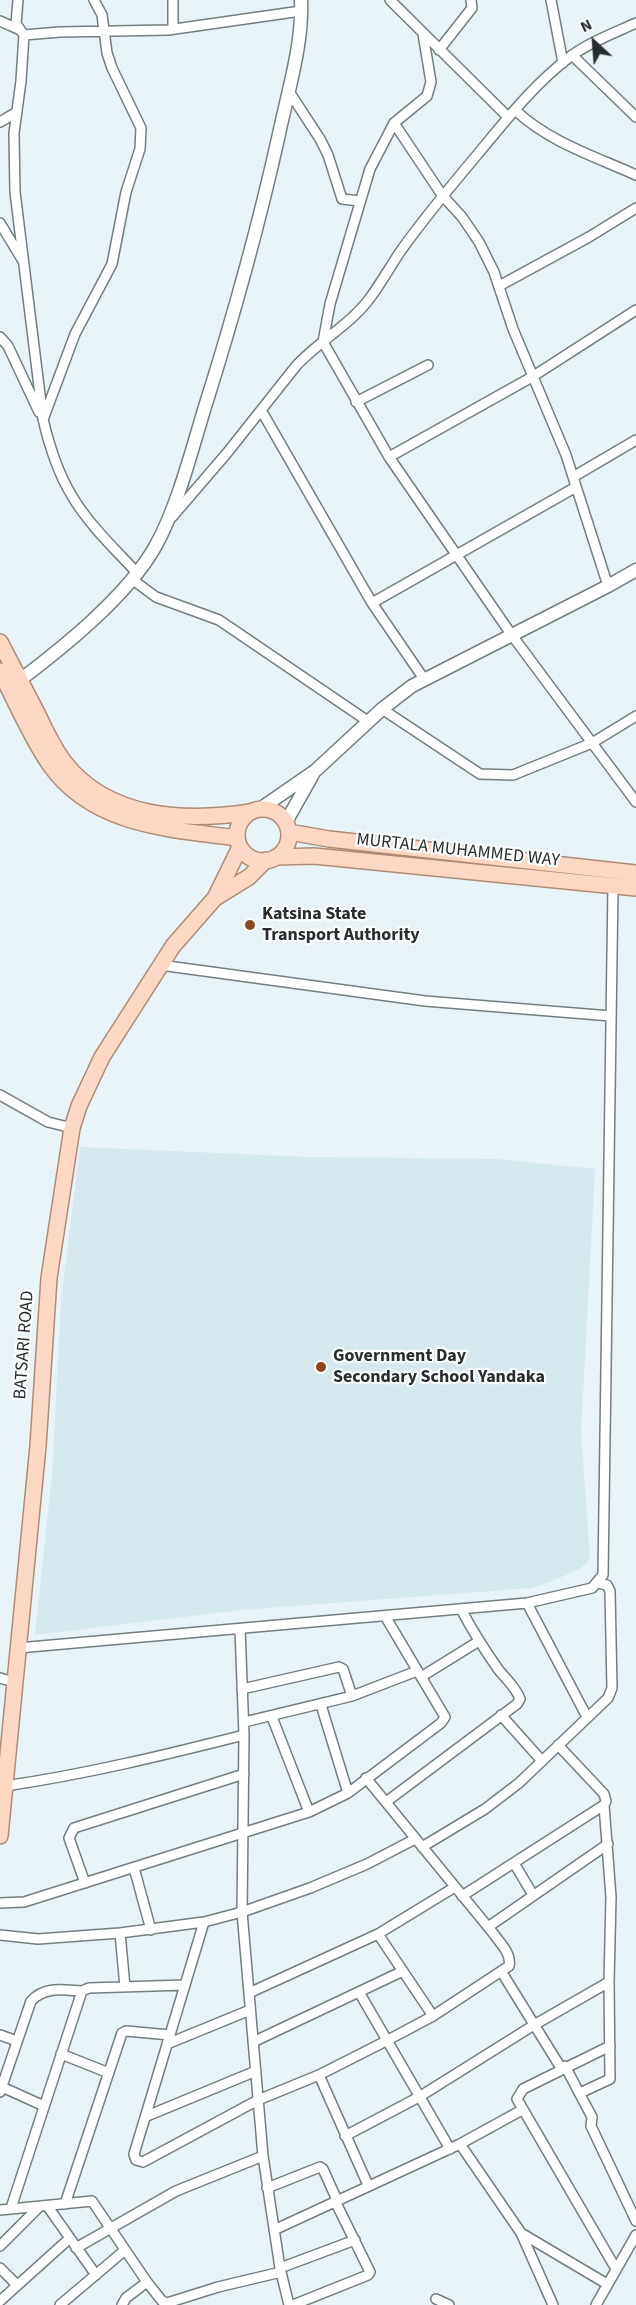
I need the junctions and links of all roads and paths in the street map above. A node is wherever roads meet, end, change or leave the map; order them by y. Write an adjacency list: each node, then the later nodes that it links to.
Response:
1 (18, 0): 12 (street)
2 (94, 0): 11 (street)
3 (173, 0): 10 (street)
4 (390, 0): 13 (street)
5 (471, 0): 14 (street)
6 (551, 0): 16 (street)
7 (301, 5): 10 (street); 17 (street)
8 (0, 21): 12 (street)
9 (636, 23): 15 (street)
10 (173, 29): 11 (street)
11 (106, 31): 12 (street); 37 (street)
12 (21, 32): 18 (street)
13 (423, 34): 14 (street); 22 (street)
14 (439, 50): 19 (street)
15 (572, 55): 16 (street); 20 (street)
16 (563, 63): 19 (street)
17 (288, 90): 25 (street); 42 (street)
18 (17, 112): 21 (street); 28 (street)
19 (511, 114): 23 (street); 24 (street)
20 (636, 117)
21 (0, 122)
22 (394, 123): 24 (street); 25 (street)
23 (636, 176)
24 (442, 195): 29 (street); 32 (street)
25 (360, 201): 32 (street)
26 (636, 208): 29 (street)
27 (0, 223): 28 (street)
28 (25, 263): 37 (street)
29 (499, 286): 34 (street)
30 (636, 310): 34 (street)
31 (0, 337): 37 (street)
32 (323, 342): 35 (street); 36 (street)
33 (428, 365): 35 (street)
34 (532, 376): 39 (street); 40 (street)
35 (356, 402): 39 (street)
36 (261, 410): 42 (street); 47 (street)
37 (43, 419): 45 (street)
38 (636, 440): 40 (street)
39 (389, 457): 43 (street)
40 (573, 477): 41 (street)
41 (576, 487): 43 (street); 46 (street)
42 (167, 523): 45 (street)
43 (456, 554): 47 (street); 48 (street)
44 (636, 570): 46 (street)
45 (136, 577): 52 (street); 55 (street)
46 (608, 586): 48 (street)
47 (372, 603): 51 (street)
48 (511, 634): 51 (street); 56 (street)
49 (0, 642): 52 (main road)
50 (0, 671): 52 (main road)
51 (424, 679): 53 (street)
52 (9, 687): 59 (main road); 61 (main road)
53 (382, 709): 55 (street); 56 (street)
54 (636, 716): 56 (street)
55 (369, 722): 57 (street)
56 (592, 743): 58 (street)
57 (315, 771): 59 (street); 60 (street)
58 (636, 802)
59 (255, 811): 60 (main road); 61 (main road)
60 (287, 827): 62 (main road); 63 (main road, MURTALA MUHAMMED WAY)
61 (239, 843): 62 (main road); 66 (main road)
62 (271, 859): 64 (main road, MURTALA MUHAMMED WAY); 66 (main road)
63 (636, 873)
64 (613, 886): 65 (main road, MURTALA MUHAMMED WAY); 68 (street)
65 (636, 888)
66 (215, 898): 67 (main road, BATSARI ROAD)
67 (160, 965): 68 (street); 70 (main road, BATSARI ROAD)
68 (611, 1016): 71 (street)
69 (0, 1095): 70 (street)
70 (72, 1128): 77 (main road, BATSARI ROAD)
71 (598, 1583): 72 (street); 85 (street)
72 (527, 1603): 73 (street); 85 (street)
73 (461, 1609): 74 (street); 76 (street)
74 (385, 1616): 75 (street); 78 (street)
75 (240, 1629): 77 (street); 80 (street)
76 (479, 1641): 78 (street); 83 (street)
77 (18, 1648): 79 (main road, BATSARI ROAD)
78 (419, 1674): 81 (street); 91 (street)
79 (7, 1680): 92 (main road, BATSARI ROAD)
80 (242, 1689): 81 (street); 86 (street)
81 (352, 1696): 82 (street)
82 (321, 1705): 84 (street); 93 (street)
83 (501, 1715): 89 (street); 94 (street)
84 (272, 1717): 86 (street); 96 (street)
85 (587, 1717): 88 (street)
86 (244, 1722): 87 (street)
87 (244, 1735): 90 (street); 92 (street)
88 (558, 1745): 89 (street); 95 (street)
89 (542, 1761): 101 (street)
90 (244, 1774): 97 (street); 104 (street)
91 (366, 1778): 93 (street); 94 (street)
92 (5, 1786): 98 (main road, BATSARI ROAD)
93 (348, 1793): 96 (street)
94 (386, 1802): 99 (street)
95 (604, 1805): 100 (street); 102 (street)
96 (309, 1812): 97 (street)
97 (243, 1832): 103 (street); 109 (street)
98 (0, 1836)
99 (415, 1839): 101 (street); 109 (street)
100 (608, 1844): 106 (street); 118 (street)
101 (422, 1847): 105 (street)
102 (514, 1863): 106 (street); 107 (street)
103 (134, 1868): 104 (street); 112 (street)
104 (85, 1883): 108 (street)
105 (455, 1887): 107 (street); 114 (street)
106 (533, 1895): 111 (street)
107 (462, 1896): 111 (street)
108 (0, 1903)
109 (242, 1912): 110 (street); 123 (street)
110 (204, 1922): 112 (street); 119 (street)
111 (488, 1927): 117 (street)
112 (152, 1930): 113 (street)
113 (120, 1934): 115 (street); 120 (street)
114 (378, 1934): 116 (street); 123 (street)
115 (0, 1935)
116 (403, 1971): 122 (street); 125 (street)
117 (501, 1971): 125 (street); 126 (street)
118 (609, 1982): 126 (street); 132 (street)
119 (185, 1985): 120 (street); 128 (street)
120 (125, 1987): 121 (street)
121 (82, 1991): 130 (street); 133 (street)
122 (359, 1992): 129 (street); 131 (street)
123 (249, 1993): 124 (street)
124 (250, 2010): 128 (street); 131 (street)
125 (433, 2016): 129 (street)
126 (534, 2025): 134 (street); 140 (street)
127 (0, 2035): 130 (street)
128 (169, 2039): 136 (street); 144 (street)
129 (387, 2040): 137 (street); 140 (street)
130 (17, 2041): 138 (street)
131 (253, 2042): 135 (street)
132 (610, 2046): 134 (street); 139 (street)
133 (61, 2054): 136 (street); 142 (street)
134 (563, 2067): 139 (street); 143 (street)
135 (256, 2071): 141 (street); 144 (street)
136 (109, 2073): 152 (street)
137 (319, 2075): 141 (street); 145 (street)
138 (1, 2089): 142 (street)
139 (580, 2093): 156 (street)
140 (419, 2097): 145 (street); 147 (street)
141 (258, 2100): 144 (street); 148 (street)
142 (44, 2106): 154 (street)
143 (522, 2110): 146 (street); 167 (street)
144 (147, 2116)
145 (345, 2136): 149 (street)
146 (460, 2144): 147 (street); 159 (street)
147 (450, 2149): 149 (street)
148 (263, 2156): 150 (street); 157 (street)
149 (368, 2185): 151 (street)
150 (267, 2188): 151 (street); 158 (street)
151 (336, 2200): 158 (street); 162 (street)
152 (65, 2204): 153 (street); 157 (street)
153 (43, 2207): 154 (street); 160 (street); 163 (street)
154 (11, 2208): 155 (street)
155 (0, 2210)
156 (636, 2221)
157 (112, 2229): 164 (street); 165 (street)
158 (274, 2230): 168 (street)
159 (521, 2234): 171 (street); 180 (street)
160 (70, 2238): 164 (street); 172 (street)
161 (635, 2239): 167 (street)
162 (355, 2240): 168 (street); 178 (street)
163 (0, 2246)
164 (76, 2248): 169 (street)
165 (124, 2250): 169 (street); 170 (street)
166 (0, 2268): 172 (street)
167 (616, 2269): 171 (street)
168 (281, 2270): 170 (street); 177 (street)
169 (96, 2275): 175 (street)
170 (147, 2282): 176 (street)
171 (607, 2284): 181 (street)
172 (17, 2285): 174 (street)
173 (436, 2299): 179 (street)
174 (0, 2301)
175 (60, 2305)
176 (122, 2305)
177 (289, 2305)
178 (293, 2305)
179 (449, 2305)
180 (553, 2305)
181 (596, 2305)

